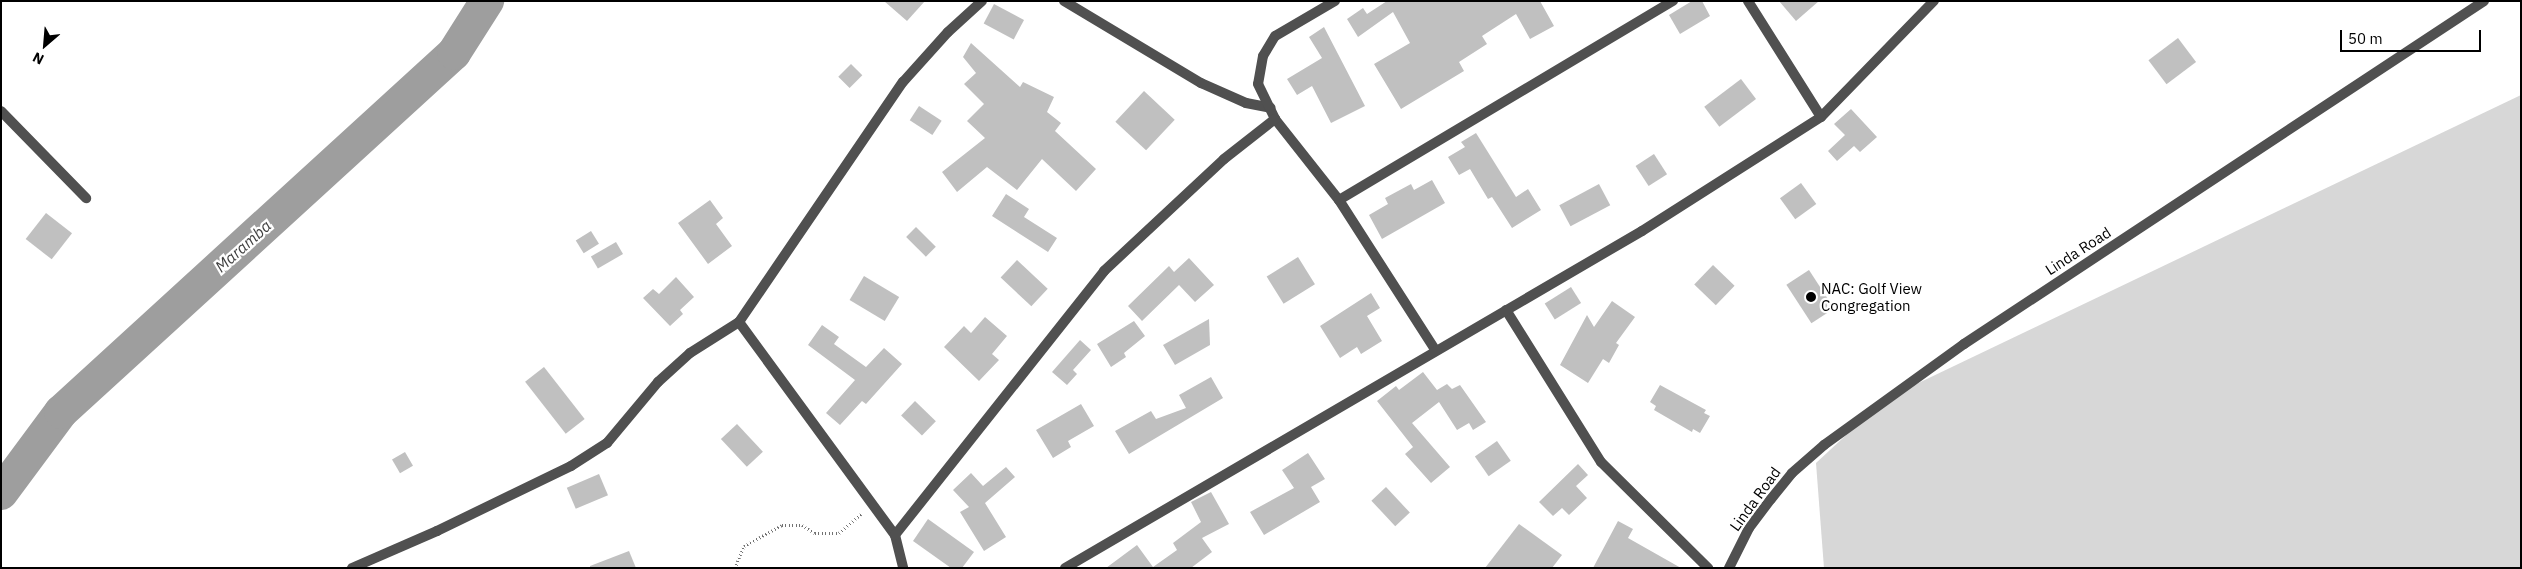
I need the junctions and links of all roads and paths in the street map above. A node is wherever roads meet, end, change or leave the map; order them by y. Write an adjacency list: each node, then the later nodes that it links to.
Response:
1 (982, 1): 15 (street)
2 (1064, 1): 8 (street)
3 (1335, 1): 8 (street)
4 (1673, 1): 13 (street)
5 (1748, 1): 10 (street)
6 (1934, 1): 10 (street)
7 (2484, 1): 24 (street, Linda Road)
8 (1271, 108): 11 (street)
9 (1, 111): 12 (street)
10 (1821, 117): 14 (street)
11 (1275, 118): 13 (street); 18 (street)
12 (86, 198)
13 (1339, 200): 16 (street)
14 (1506, 310): 16 (street); 23 (street)
15 (739, 322): 17 (street); 19 (street)
16 (1436, 351): 22 (street)
17 (872, 503): 18 (street); 20 (path)
18 (895, 535): 21 (street)
19 (352, 568)
20 (735, 568)
21 (903, 568)
22 (1065, 568)
23 (1708, 568)
24 (1729, 568)

